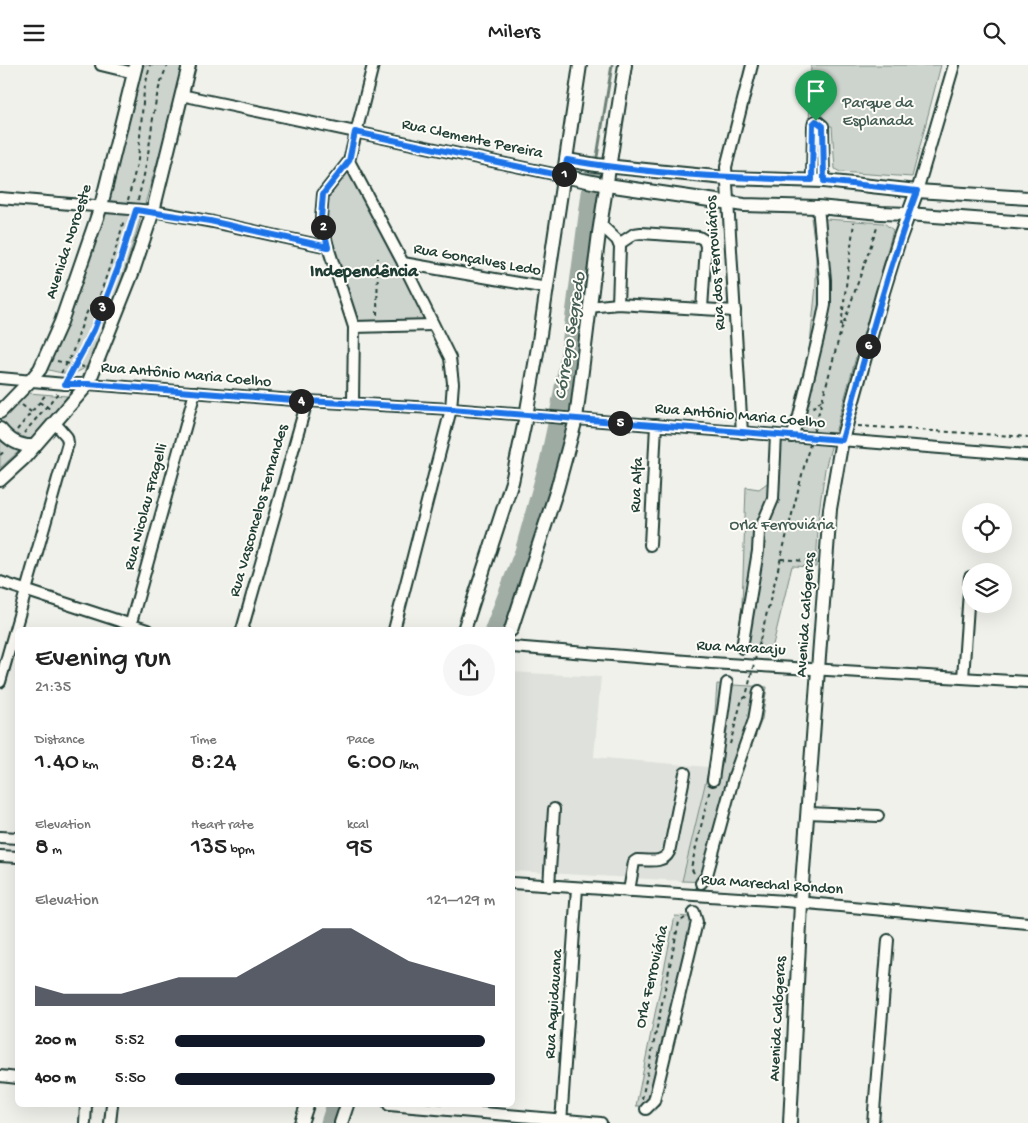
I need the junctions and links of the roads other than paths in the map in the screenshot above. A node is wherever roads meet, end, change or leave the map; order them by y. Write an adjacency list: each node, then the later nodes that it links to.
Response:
1 (101, 65): 8 (street)
2 (189, 65): 9 (main road)
3 (373, 65): 10 (street)
4 (580, 65): 12 (main road)
5 (624, 65): 13 (main road)
6 (752, 65): 15 (street, Rua dos Ferroviários)
7 (954, 65): 17 (street, Avenida Calógeras)
8 (135, 69): 21 (main road, Avenida Noroeste)
9 (181, 95): 10 (street, Rua Clemente Pereira); 23 (main road)
10 (355, 132): 11 (street); 14 (street, Rua Clemente Pereira)
11 (349, 161): 28 (street); 29 (street)
12 (571, 161): 13 (main road); 14 (main road)
13 (610, 166): 15 (main road); 16 (main road)
14 (568, 177): 16 (main road, Rua Clemente Pereira); 30 (main road)
15 (725, 178): 17 (main road); 20 (street, Rua dos Ferroviários)
16 (607, 185): 20 (main road, Rua Clemente Pereira); 26 (main road)
17 (917, 191): 19 (main road); 24 (main road, Avenida Calógeras)
18 (0, 198): 21 (street)
19 (1028, 198)
20 (729, 202): 22 (main road, Rua Clemente Pereira); 34 (street, Rua dos Ferroviários)
21 (101, 206): 23 (street); 38 (main road, Avenida Noroeste)
22 (818, 207): 24 (main road, Rua Clemente Pereira); 52 (street)
23 (153, 211): 28 (street); 39 (main road)
24 (908, 214): 25 (main road, Rua Clemente Pereira); 53 (main road, Avenida Calógeras)
25 (1028, 223)
26 (600, 224): 27 (street); 32 (main road)
27 (619, 244): 31 (street); 33 (street)
28 (328, 247): 36 (street)
29 (403, 263): 30 (street, Rua Gonçalves Ledo); 35 (street)
30 (547, 288): 45 (main road)
31 (618, 304): 32 (street); 33 (street)
32 (589, 307): 46 (main road)
33 (702, 309): 34 (street)
34 (735, 311): 50 (street, Rua dos Ferroviários)
35 (433, 325): 36 (street); 43 (street)
36 (354, 327): 42 (street)
37 (0, 377): 38 (street, Rua Antônio Maria Coelho)
38 (31, 380): 39 (street, Rua Antônio Maria Coelho); 44 (main road, Avenida Noroeste)
39 (88, 384): 40 (street, Rua Antônio Maria Coelho); 47 (main road)
40 (195, 392): 41 (street, Rua Antônio Maria Coelho); 62 (street, Rua Nicolau Fragelli)
41 (307, 401): 42 (street, Rua Antônio Maria Coelho); 63 (street, Rua Vasconcelos Fernandes)
42 (352, 402): 43 (street, Rua Antônio Maria Coelho)
43 (451, 409): 45 (street, Rua Antônio Maria Coelho); 64 (street)
44 (0, 412)
45 (532, 416): 46 (street, Rua Antônio Maria Coelho); 65 (main road)
46 (576, 419): 48 (street, Rua Antônio Maria Coelho); 66 (main road)
47 (55, 423): 54 (main road); 59 (street)
48 (656, 425): 50 (street, Rua Antônio Maria Coelho); 57 (street, Rua Alfa)
49 (0, 429): 54 (main road)
50 (742, 433): 51 (street, Rua Antônio Maria Coelho)
51 (776, 435): 52 (street, Rua Antônio Maria Coelho); 69 (street)
52 (792, 437): 53 (street, Rua Antônio Maria Coelho)
53 (842, 440): 55 (street, Rua Antônio Maria Coelho); 70 (main road, Avenida Calógeras)
54 (34, 446): 56 (main road)
55 (1028, 455)
56 (0, 480)
57 (650, 545)
58 (0, 582): 59 (street)
59 (26, 590): 61 (street); 62 (street)
60 (968, 613): 71 (street)
61 (16, 627)
62 (130, 627)
63 (243, 627)
64 (395, 627)
65 (465, 627)
66 (512, 627)
67 (15, 629): 72 (street)
68 (515, 647): 70 (street, Rua Maracaju)
69 (742, 648)
70 (819, 669): 71 (street, Rua Maracaju); 79 (main road, Avenida Calógeras)
71 (963, 678): 73 (street, Rua Maracaju)
72 (0, 682)
73 (1028, 682)
74 (728, 683): 77 (street)
75 (759, 691): 86 (street)
76 (685, 773): 89 (street)
77 (712, 780)
78 (554, 809): 87 (street)
79 (808, 813): 80 (street); 90 (main road, Avenida Calógeras)
80 (878, 816)
81 (0, 837): 82 (street)
82 (15, 838)
83 (0, 856): 84 (street)
84 (15, 857)
85 (515, 883): 87 (street, Rua Marechal Rondon)
86 (701, 883)
87 (549, 886): 88 (street, Rua Marechal Rondon)
88 (577, 888): 89 (street, Rua Marechal Rondon); 102 (street, Rua Aquidauana)
89 (629, 891): 90 (street, Rua Marechal Rondon)
90 (802, 903): 92 (street, Rua Marechal Rondon); 108 (main road, Avenida Calógeras)
91 (694, 912): 101 (street, Orla Ferroviária)
92 (1028, 923)
93 (888, 940): 109 (street)
94 (0, 1076): 95 (street)
95 (15, 1078)
96 (86, 1107): 103 (street)
97 (112, 1107): 104 (street)
98 (306, 1107): 105 (main road)
99 (346, 1107): 106 (main road)
100 (411, 1107): 102 (street)
101 (646, 1109)
102 (562, 1121): 107 (street)
103 (84, 1123)
104 (110, 1123)
105 (301, 1123)
106 (341, 1123)
107 (601, 1123)
108 (790, 1123)
109 (873, 1123)

